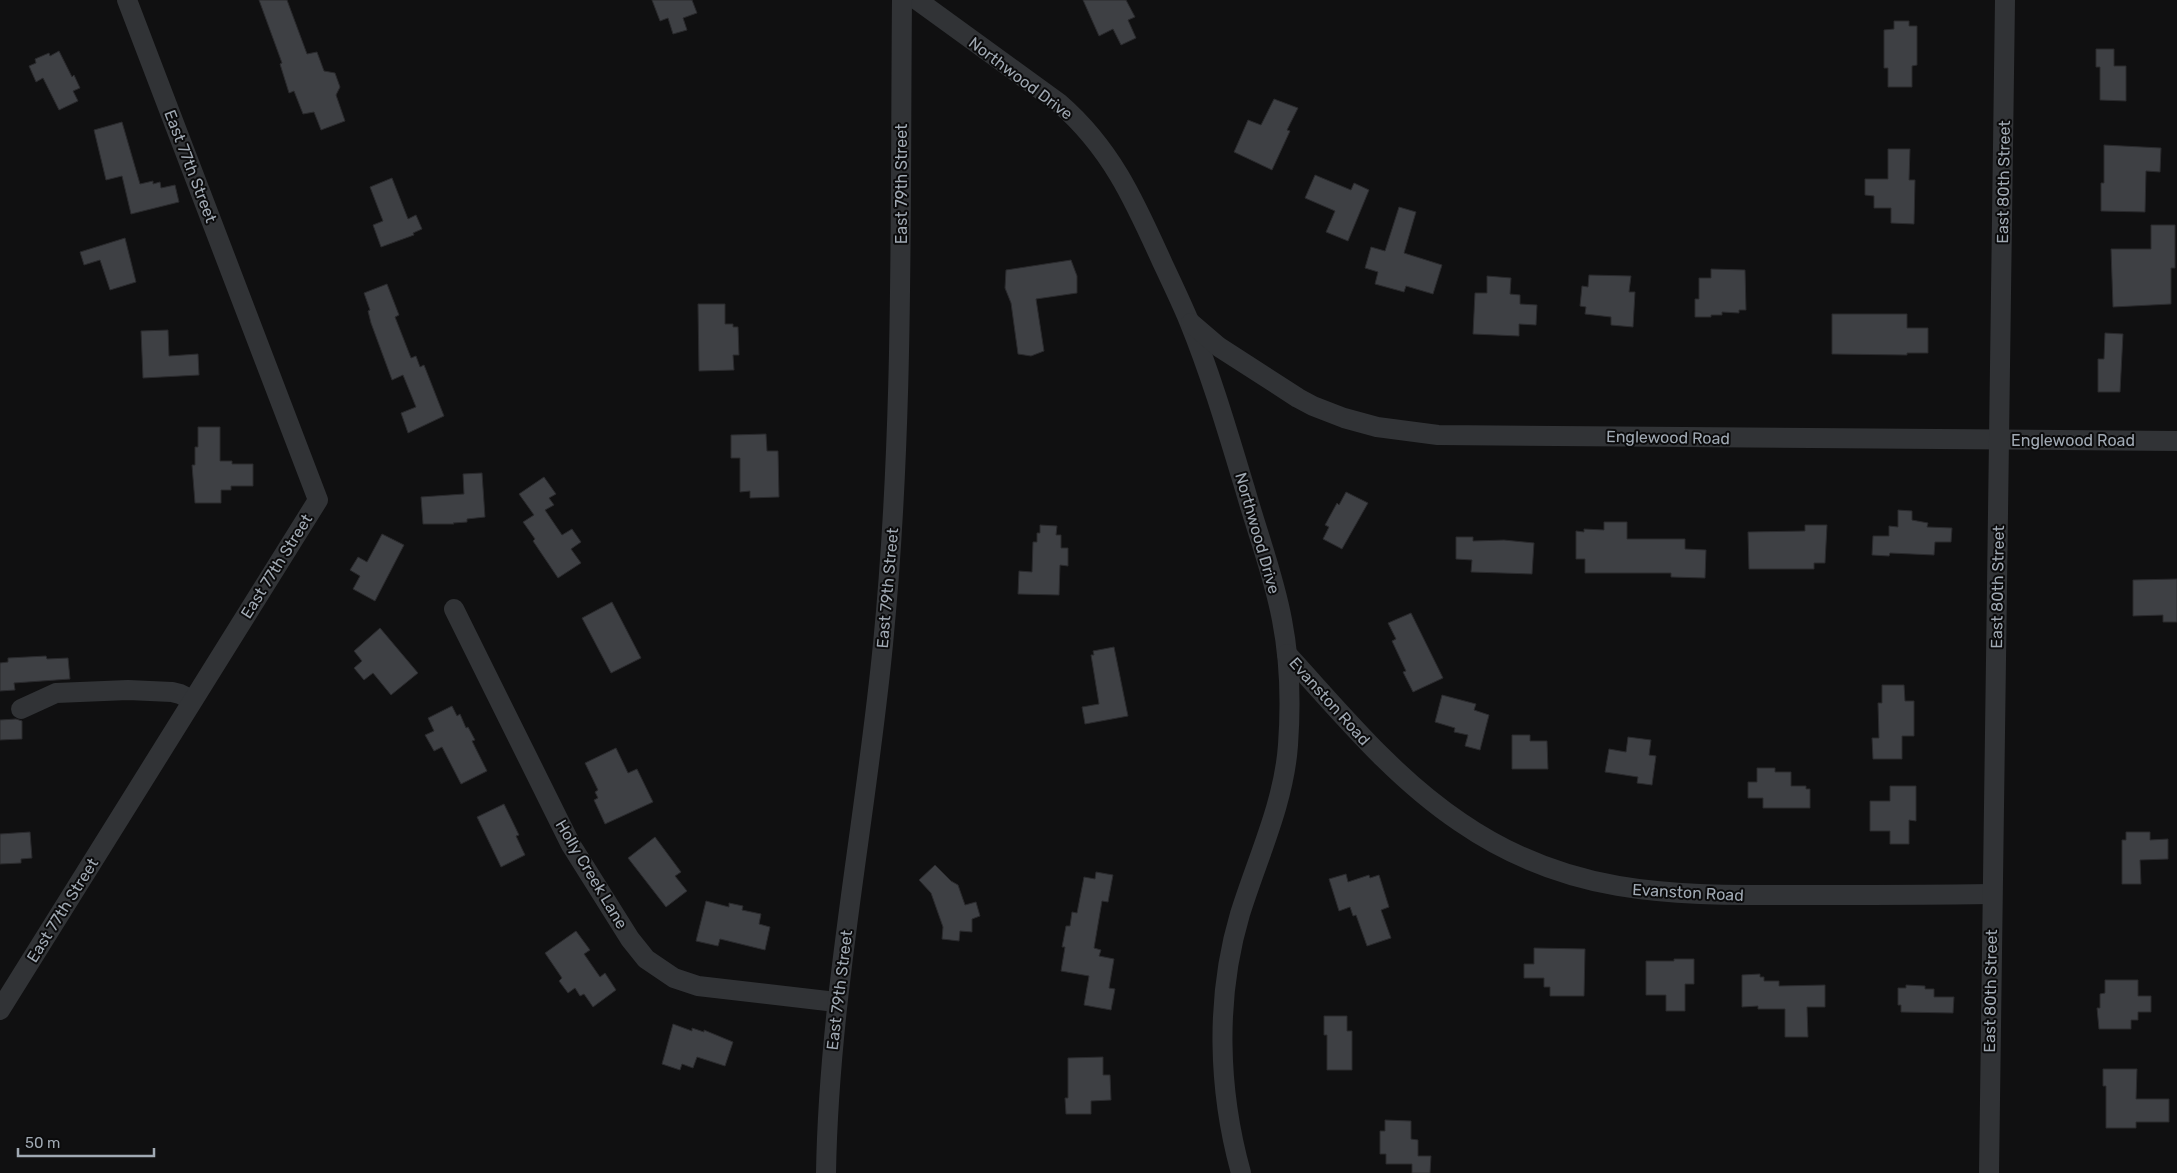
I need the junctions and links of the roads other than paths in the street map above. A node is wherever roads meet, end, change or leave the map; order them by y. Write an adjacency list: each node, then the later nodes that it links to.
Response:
1 (127, 0): 10 (street, East 77th Street)
2 (902, 0): 13 (street, East 79th Street)
3 (917, 0): 5 (street, Northwood Drive)
4 (2005, 0): 6 (street, East 80th Street)
5 (1189, 322): 6 (street, Englewood Road); 9 (street, Northwood Drive)
6 (2000, 440): 7 (street, Englewood Road); 12 (street, East 80th Street)
7 (2177, 441)
8 (454, 609): 13 (street, Holly Creek Lane)
9 (1287, 654): 12 (street, Evanston Road); 16 (street, Northwood Drive)
10 (192, 700): 11 (street); 14 (street, East 77th Street)
11 (21, 709)
12 (1991, 894): 17 (street, East 80th Street)
13 (836, 1002): 15 (street, East 79th Street)
14 (0, 1010)
15 (826, 1173)
16 (1241, 1173)
17 (1989, 1173)

